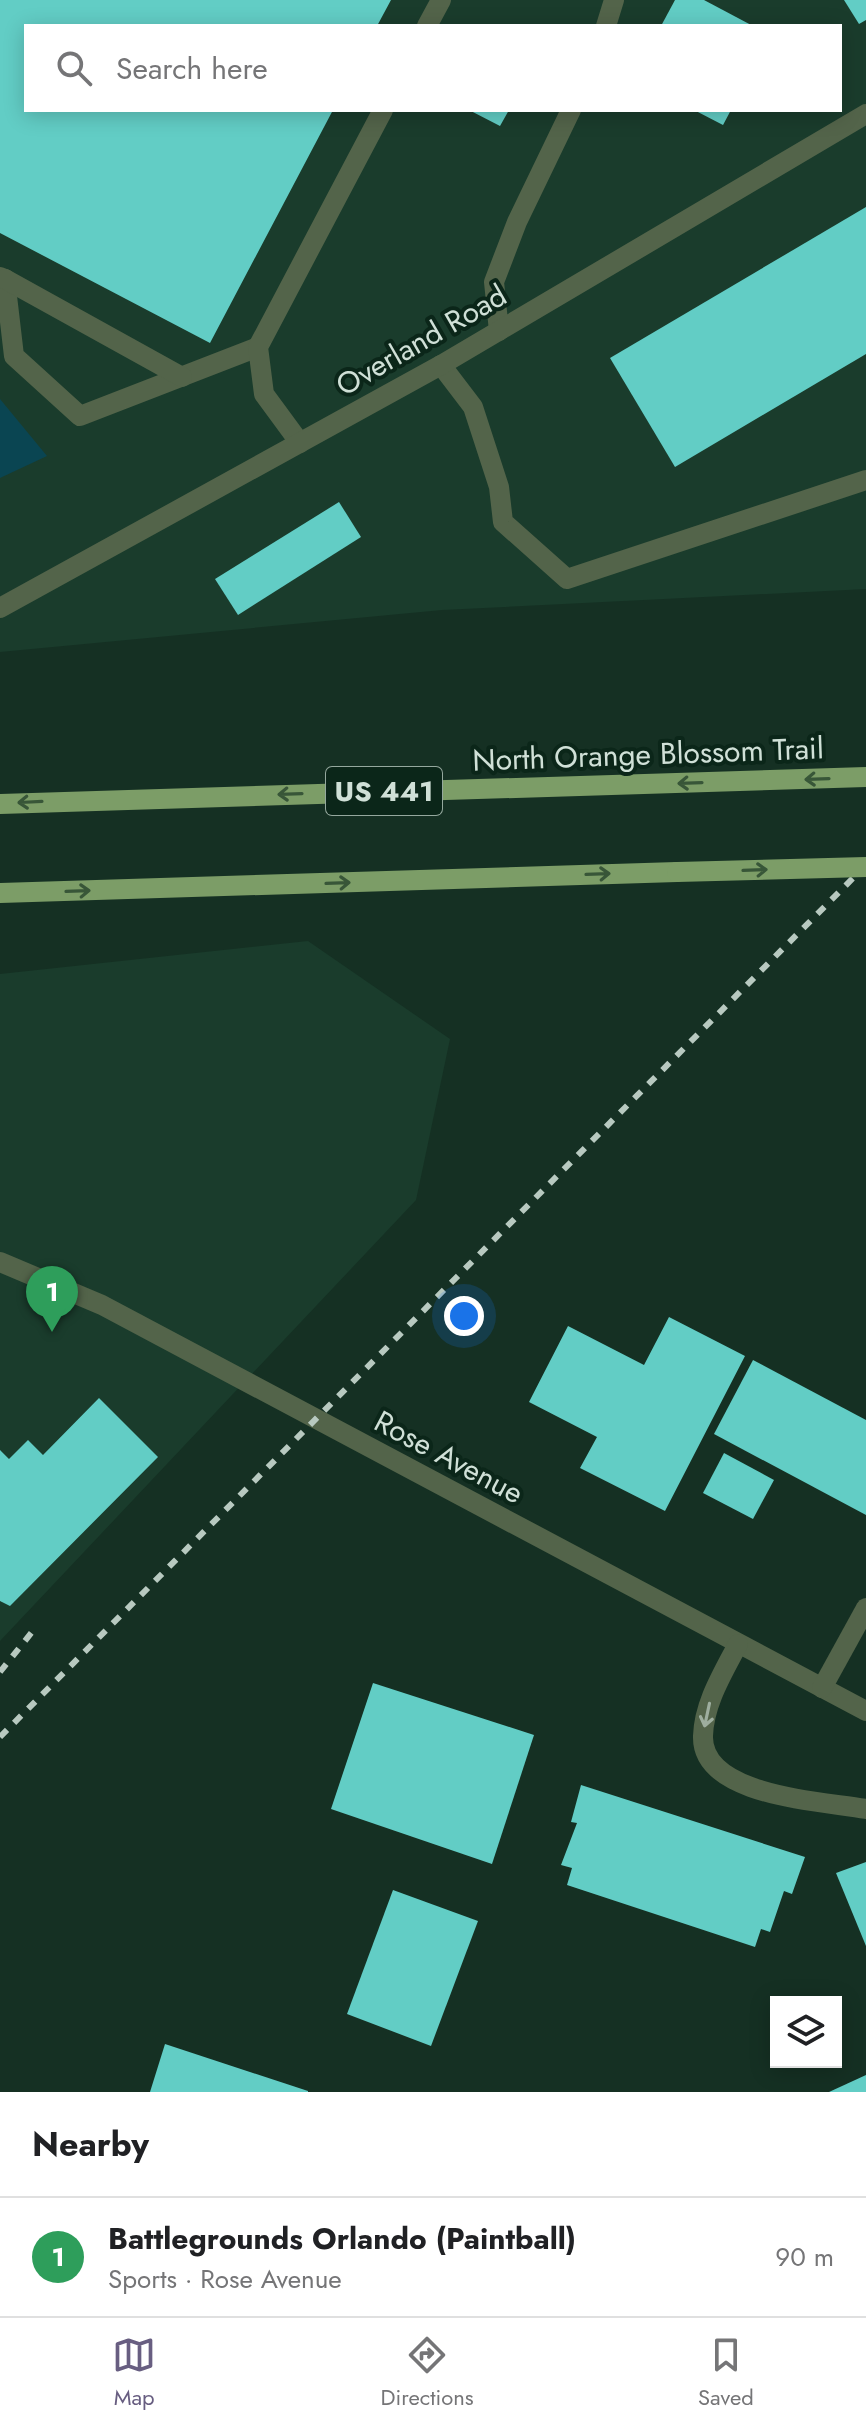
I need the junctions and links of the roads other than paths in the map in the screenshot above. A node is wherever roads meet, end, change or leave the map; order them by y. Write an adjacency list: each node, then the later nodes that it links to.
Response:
1 (441, 0): 3 (street)
2 (614, 0): 4 (street)
3 (428, 24)
4 (607, 24)
5 (382, 112): 10 (street)
6 (570, 112): 9 (street)
7 (866, 114): 9 (street, Overland Road)
8 (3, 278): 12 (street); 12 (street)
9 (499, 331): 11 (street, Overland Road)
10 (258, 347): 12 (street); 13 (street)
11 (441, 365): 13 (street, Overland Road); 14 (street)
12 (182, 377)
13 (300, 443): 15 (street, Overland Road)
14 (866, 480)
15 (0, 608)
16 (866, 777): 17 (main road, North Orange Blossom Trail / US 441, one-way to 17)
17 (0, 804)
18 (866, 867): 19 (main road, one-way to 18, bridge)
19 (0, 893)
20 (0, 1262): 22 (street, Rose Avenue)
21 (866, 1608): 23 (street)
22 (738, 1644): 23 (street, Rose Avenue); 25 (street, one-way to 25)
23 (822, 1688): 24 (street, Rose Avenue)
24 (866, 1711)
25 (866, 1809)

